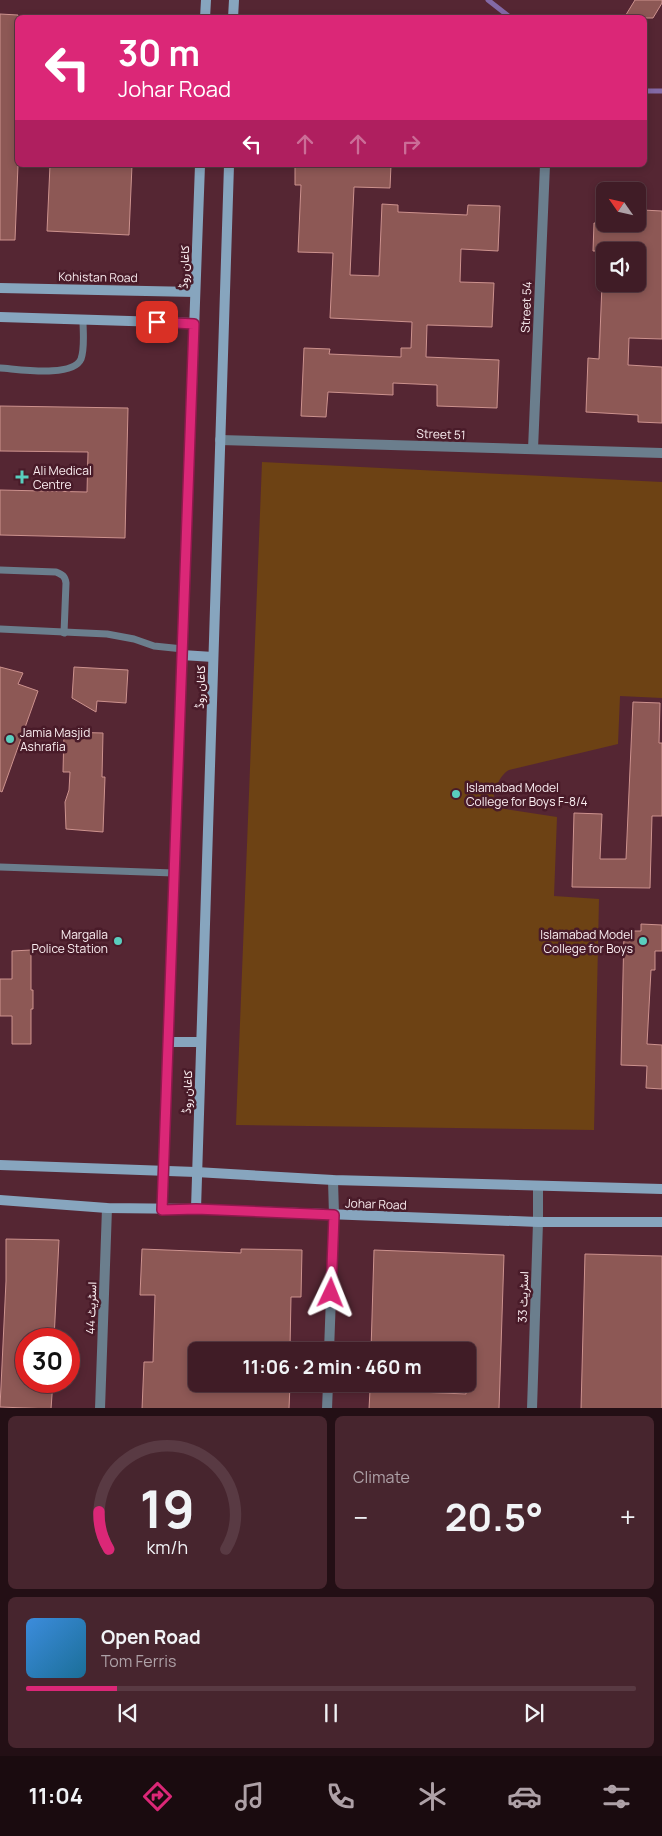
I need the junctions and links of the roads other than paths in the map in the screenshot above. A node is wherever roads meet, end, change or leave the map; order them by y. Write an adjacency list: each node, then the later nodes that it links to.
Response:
1 (206, 0): 3 (street)
2 (234, 0): 4 (street)
3 (205, 15)
4 (234, 15)
5 (200, 167): 9 (street, کاغان روڈ)
6 (229, 167): 14 (street, کاغان روڈ)
7 (545, 167): 15 (street, Street 54)
8 (0, 288): 9 (street, Kohistan Road)
9 (195, 292): 12 (street, کاغان روڈ)
10 (0, 317): 11 (street)
11 (83, 320): 12 (street); 13 (lane)
12 (194, 324): 20 (street, کاغان روڈ)
13 (0, 368)
14 (220, 440): 15 (street, Street 51); 21 (street, کاغان روڈ)
15 (532, 449): 16 (street, Street 51)
16 (662, 453)
17 (0, 570): 19 (lane)
18 (0, 629): 19 (lane)
19 (64, 633): 20 (lane)
20 (182, 652): 21 (street); 23 (street, کاغان روڈ)
21 (213, 656): 25 (street, کاغان روڈ)
22 (0, 867): 23 (lane)
23 (174, 873): 24 (street, کاغان روڈ)
24 (169, 1042): 25 (street); 27 (street, کاغان روڈ)
25 (201, 1042): 28 (street, کاغان روڈ)
26 (0, 1165): 27 (street, Johar Road)
27 (164, 1171): 28 (street, Johar Road); 35 (street, کاغان روڈ)
28 (196, 1172): 29 (street, Johar Road); 34 (street, کاغان روڈ)
29 (333, 1180): 30 (street, Johar Road); 36 (street)
30 (538, 1187): 31 (street, Johar Road); 37 (street, اسٹریٹ 33)
31 (662, 1189)
32 (0, 1200): 33 (street, Johar Road)
33 (107, 1208): 35 (street, Johar Road); 41 (street, اسٹریٹ 44)
34 (196, 1209): 35 (street, Johar Road); 36 (street, Johar Road)
35 (162, 1210)
36 (334, 1215): 37 (street, Johar Road); 39 (street)
37 (538, 1222): 38 (street, Johar Road); 43 (street, اسٹریٹ 33)
38 (662, 1222)
39 (329, 1342)
40 (328, 1392): 42 (street)
41 (100, 1408)
42 (327, 1408)
43 (532, 1408)

